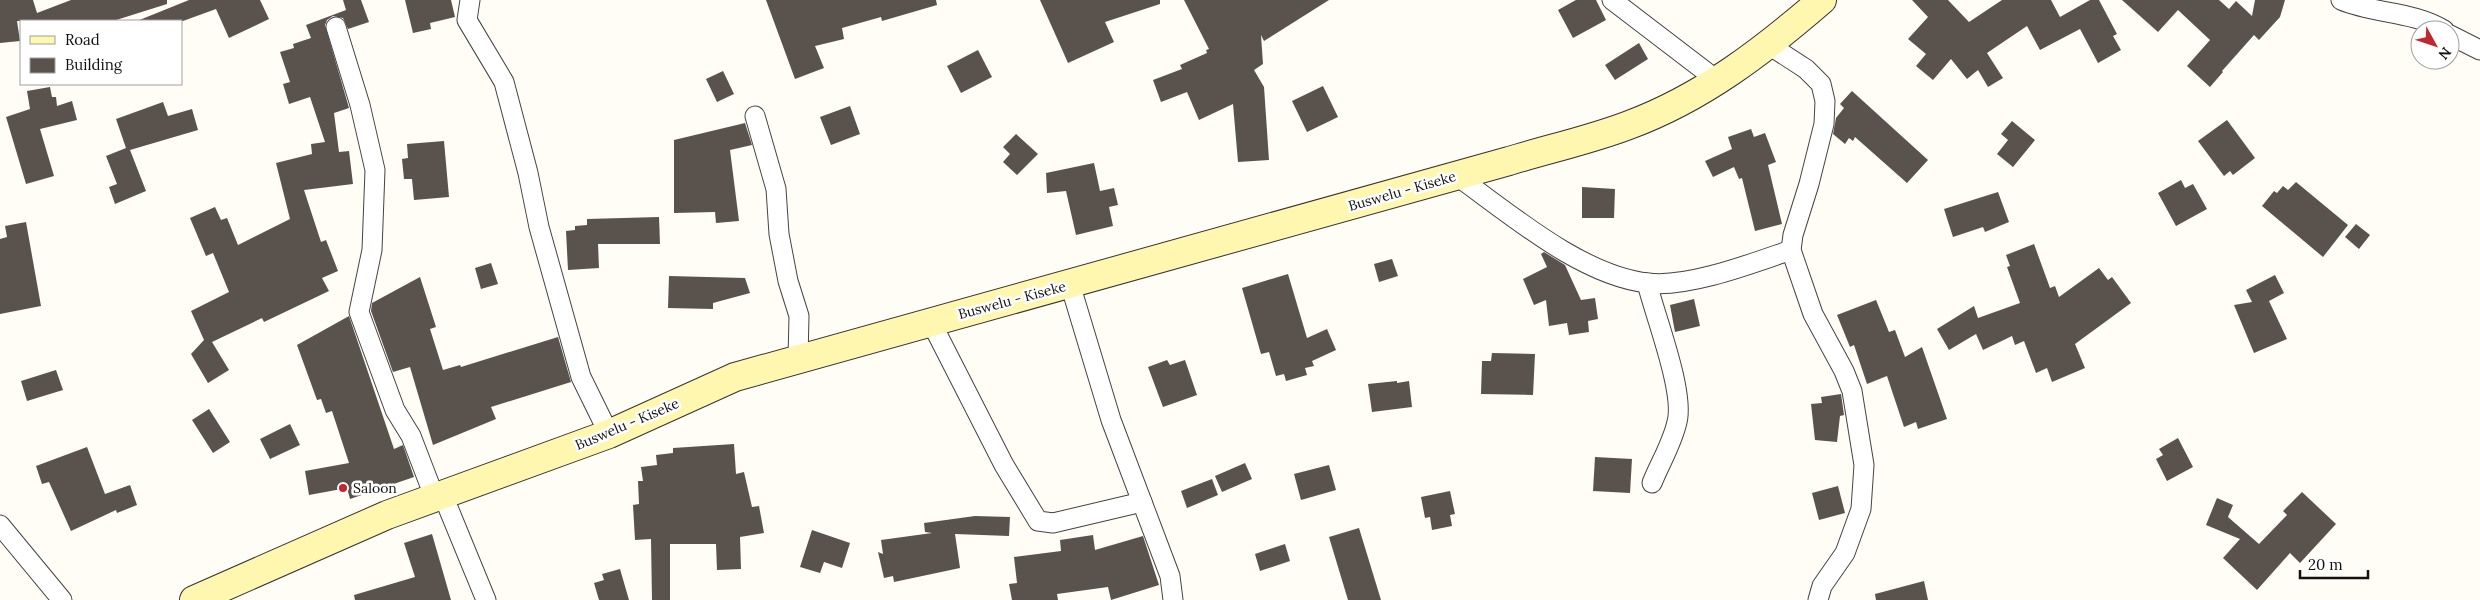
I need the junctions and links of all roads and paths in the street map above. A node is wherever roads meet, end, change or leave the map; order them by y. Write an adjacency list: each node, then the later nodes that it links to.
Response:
1 (470, 0): 18 (street)
2 (1612, 0): 10 (street)
3 (1822, 0): 8 (main road, Buswelu - Kiseke)
4 (2341, 0): 5 (street)
5 (2422, 20)
6 (336, 27): 20 (street)
7 (2460, 40): 9 (street)
8 (1769, 46): 10 (main road, Buswelu - Kiseke); 13 (street)
9 (2480, 50)
10 (1718, 81): 12 (main road, Buswelu - Kiseke)
11 (755, 116): 17 (street)
12 (1457, 176): 14 (street); 15 (main road, Buswelu - Kiseke)
13 (1792, 250): 14 (street); 27 (street)
14 (1647, 283): 19 (street)
15 (1070, 284): 16 (main road, Buswelu - Kiseke); 21 (street)
16 (931, 322): 17 (main road, Buswelu - Kiseke); 21 (street)
17 (798, 360): 18 (main road, Buswelu - Kiseke)
18 (609, 434): 20 (main road, Buswelu - Kiseke)
19 (1652, 483)
20 (438, 494): 24 (main road, Buswelu - Kiseke); 25 (street)
21 (1142, 502): 26 (street)
22 (0, 525): 23 (street)
23 (62, 600)
24 (194, 600)
25 (486, 600)
26 (1173, 600)
27 (1818, 600)

